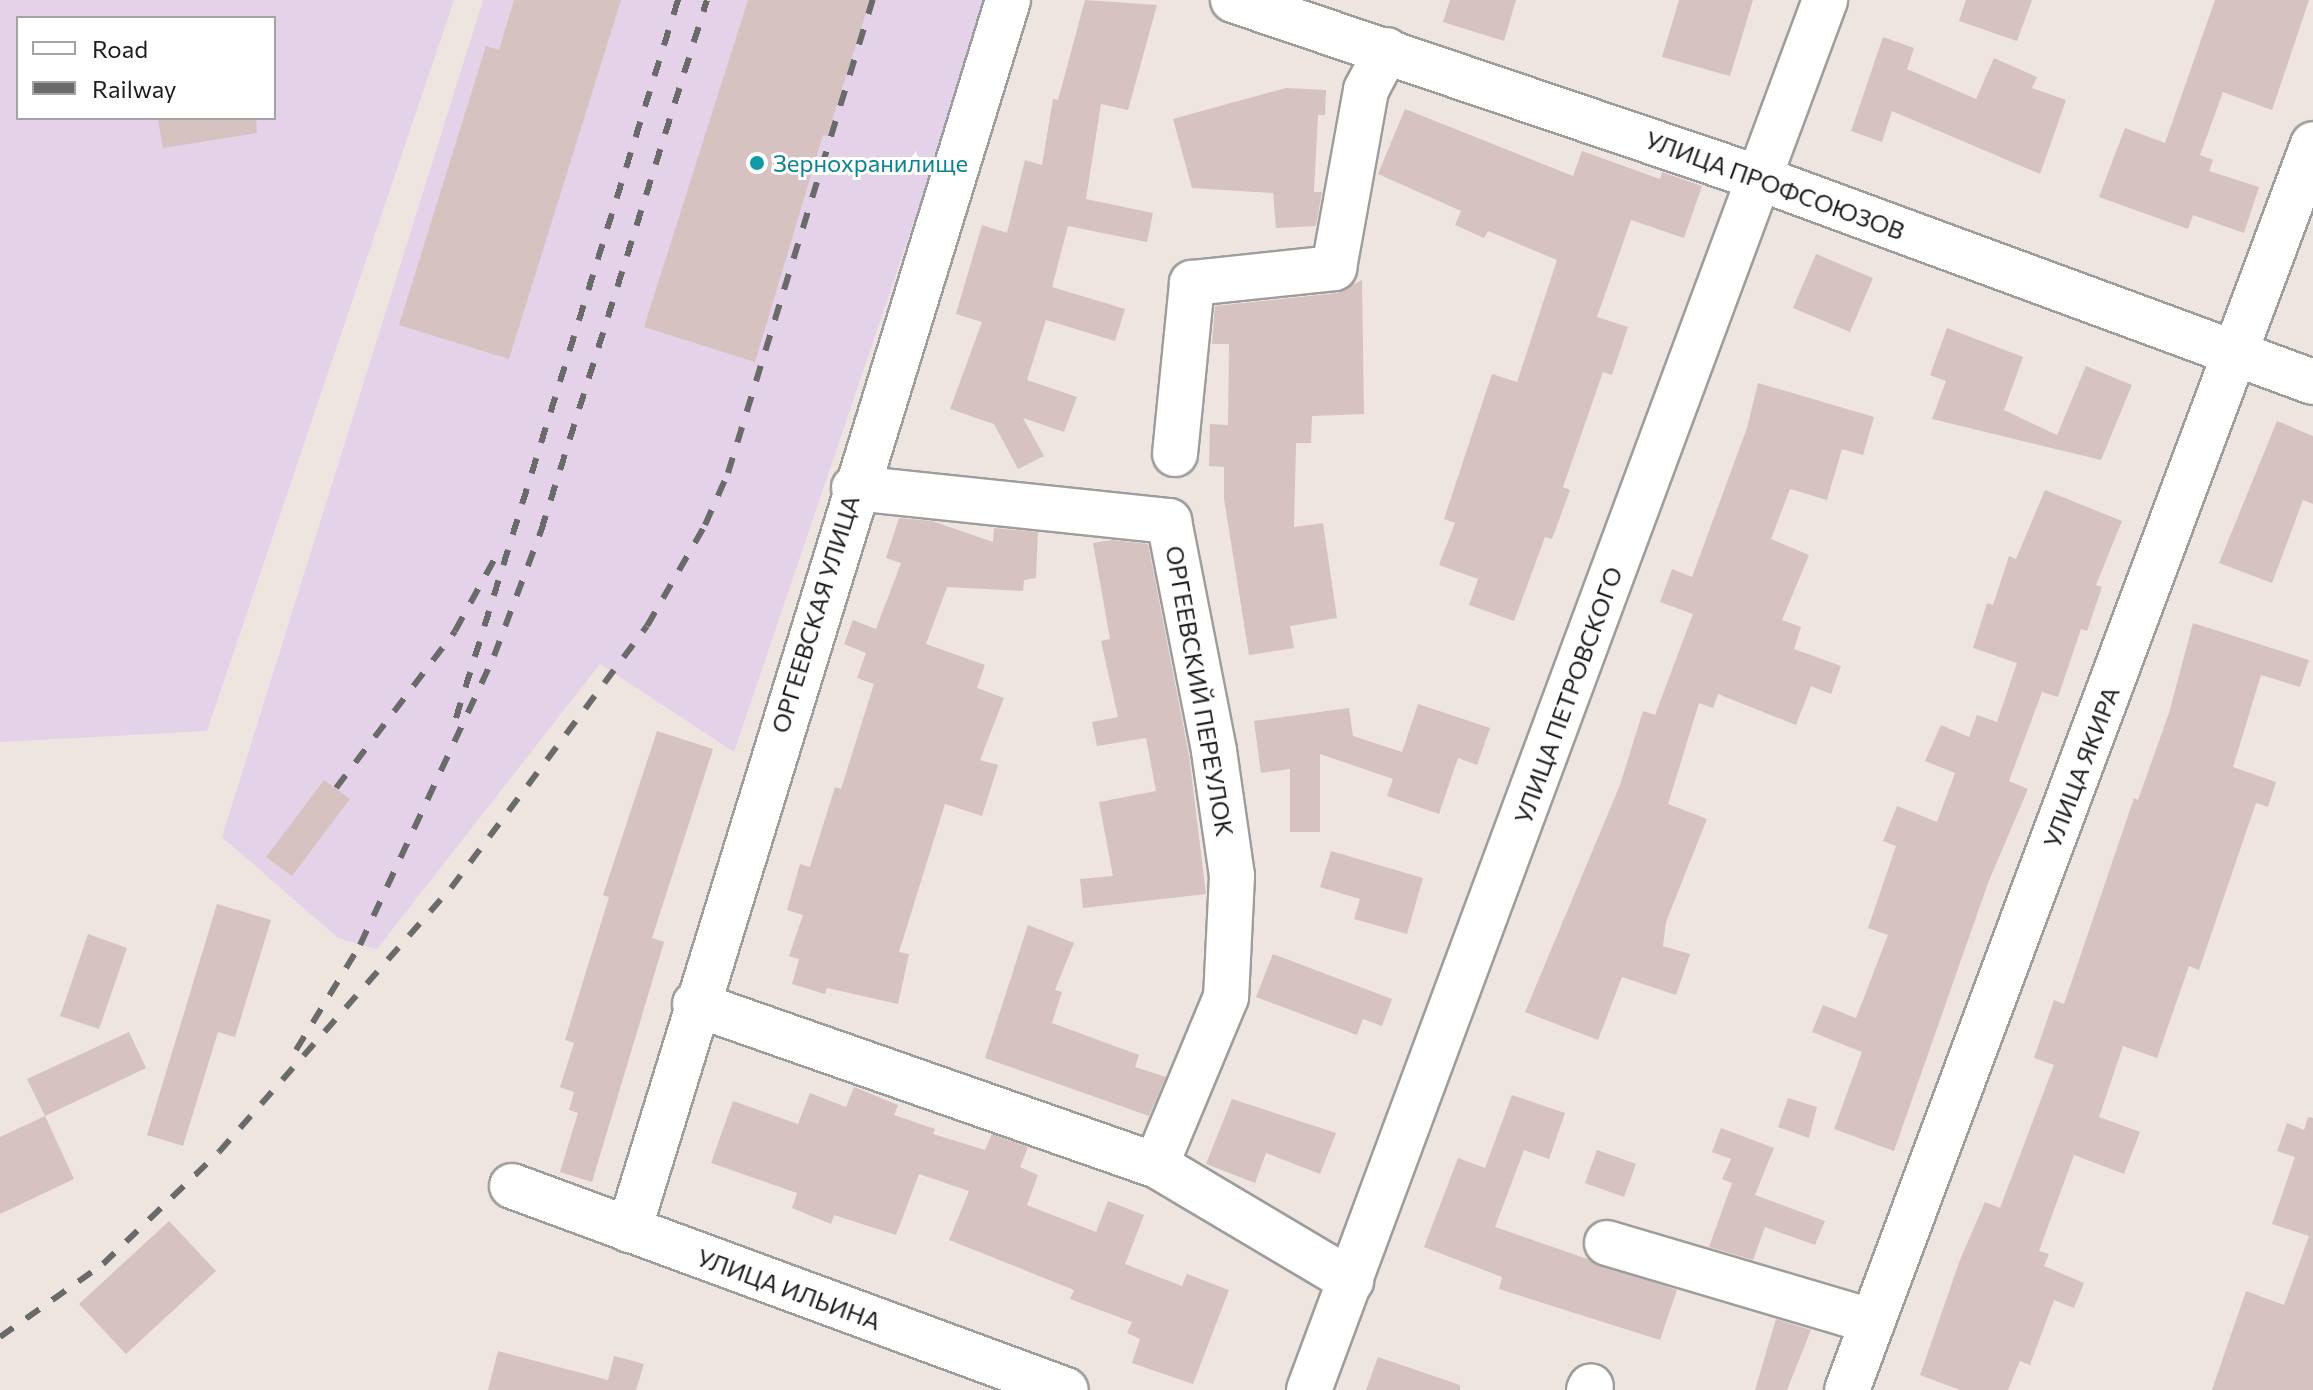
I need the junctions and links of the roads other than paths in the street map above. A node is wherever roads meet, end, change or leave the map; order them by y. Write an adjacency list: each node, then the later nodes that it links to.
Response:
1 (1008, 0): 10 (street, ОРГЕЕВСКАЯ УЛИЦА)
2 (1233, 0): 4 (street, УЛИЦА ПРОФСОЮЗОВ)
3 (1825, 0): 6 (street, УЛИЦА ПЕТРОВСКОГО)
4 (1387, 50): 6 (street, УЛИЦА ПРОФСОЮЗОВ); 9 (street)
5 (2313, 144): 7 (street, УЛИЦА ЯКИРА)
6 (1759, 178): 7 (street, УЛИЦА ПРОФСОЮЗОВ); 16 (street, УЛИЦА ПЕТРОВСКОГО)
7 (2237, 352): 8 (street, УЛИЦА ПРОФСОЮЗОВ); 17 (street, УЛИЦА ЯКИРА)
8 (2313, 382)
9 (1175, 454)
10 (854, 488): 11 (street, ОРГЕЕВСКАЯ УЛИЦА); 12 (street, ОРГЕЕВСКИЙ ПЕРЕУЛОК)
11 (695, 1004): 12 (street); 14 (street, ОРГЕЕВСКАЯ УЛИЦА)
12 (1156, 1165): 16 (street)
13 (512, 1186): 14 (street, УЛИЦА ИЛЬИНА)
14 (629, 1230): 18 (street, УЛИЦА ИЛЬИНА)
15 (1607, 1243): 17 (street)
16 (1351, 1281): 19 (street, УЛИЦА ПЕТРОВСКОГО)
17 (1873, 1322): 20 (street, УЛИЦА ЯКИРА)
18 (1066, 1390)
19 (1309, 1390)
20 (1847, 1390)

